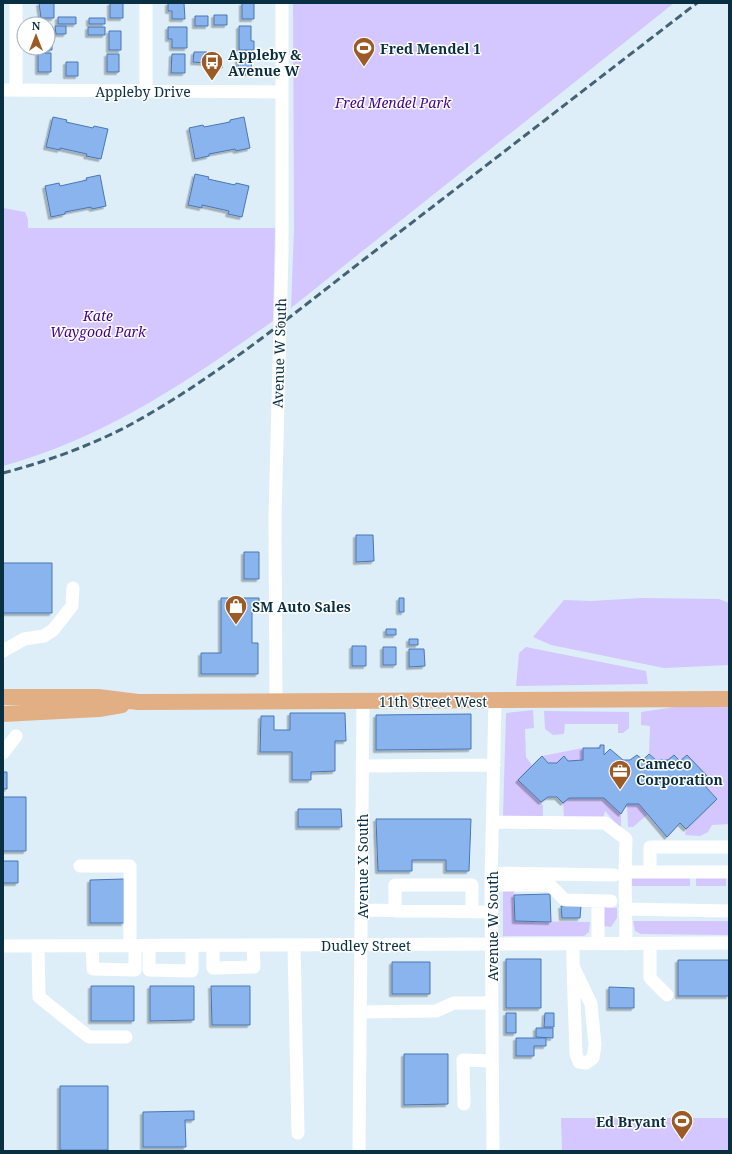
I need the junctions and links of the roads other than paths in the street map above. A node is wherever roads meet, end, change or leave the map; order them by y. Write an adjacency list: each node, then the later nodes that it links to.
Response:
1 (16, 3): 4 (street)
2 (146, 3): 5 (street)
3 (282, 3): 6 (street, Avenue W South)
4 (9, 90): 5 (street, Appleby Drive)
5 (146, 90): 6 (street, Appleby Drive)
6 (282, 92): 13 (street, Avenue W South)
7 (73, 588): 8 (street)
8 (3, 651)
9 (3, 697): 12 (main road, 11th Street West)
10 (729, 698): 11 (main road, 11th Street West)
11 (495, 700): 14 (main road, 11th Street West); 18 (street, Avenue W South)
12 (138, 702): 13 (main road, 11th Street West); 15 (main road, 11th Street West)
13 (276, 702): 14 (main road, 11th Street West)
14 (363, 702): 19 (street, Avenue X South)
15 (3, 714)
16 (4, 738): 17 (street)
17 (3, 753)
18 (494, 765): 19 (street); 20 (street, Avenue W South)
19 (363, 766): 29 (street, Avenue X South)
20 (493, 822): 25 (street); 26 (street, Avenue W South)
21 (729, 847): 23 (street)
22 (80, 866): 48 (street)
23 (650, 872): 24 (street); 25 (street)
24 (729, 872)
25 (619, 873): 26 (street); 30 (street)
26 (492, 879): 27 (street); 34 (street, Avenue W South)
27 (598, 900): 28 (street); 38 (street)
28 (611, 901)
29 (362, 910): 31 (street); 44 (street, Avenue X South)
30 (625, 910): 33 (street); 39 (street)
31 (395, 911): 32 (street); 32 (street)
32 (472, 911): 34 (street)
33 (729, 911)
34 (492, 912): 36 (street, Avenue W South)
35 (729, 943): 40 (street, Dudley Street)
36 (492, 944): 37 (street, Dudley Street); 44 (street, Dudley Street); 53 (street, Avenue W South)
37 (573, 944): 38 (street, Dudley Street); 51 (street)
38 (598, 944): 39 (street, Dudley Street)
39 (626, 944): 40 (street, Dudley Street)
40 (650, 944): 52 (street)
41 (213, 945): 42 (street, Dudley Street); 42 (street); 50 (street, Dudley Street)
42 (253, 945): 43 (street, Dudley Street)
43 (294, 945): 44 (street, Dudley Street); 58 (street)
44 (361, 945): 54 (street, Avenue X South)
45 (3, 946): 46 (street, Dudley Street)
46 (38, 946): 47 (street, Dudley Street); 55 (street)
47 (92, 946): 48 (street, Dudley Street); 48 (street)
48 (132, 946): 49 (street, Dudley Street)
49 (149, 946): 50 (street, Dudley Street); 50 (street)
50 (192, 946)
51 (573, 966): 51 (street)
52 (667, 995)
53 (492, 1003): 54 (street); 56 (street, Avenue W South)
54 (360, 1012): 59 (street, Avenue X South)
55 (126, 1037)
56 (492, 1061): 57 (street); 60 (street, Avenue W South)
57 (464, 1104)
58 (298, 1133)
59 (359, 1151)
60 (493, 1151)

